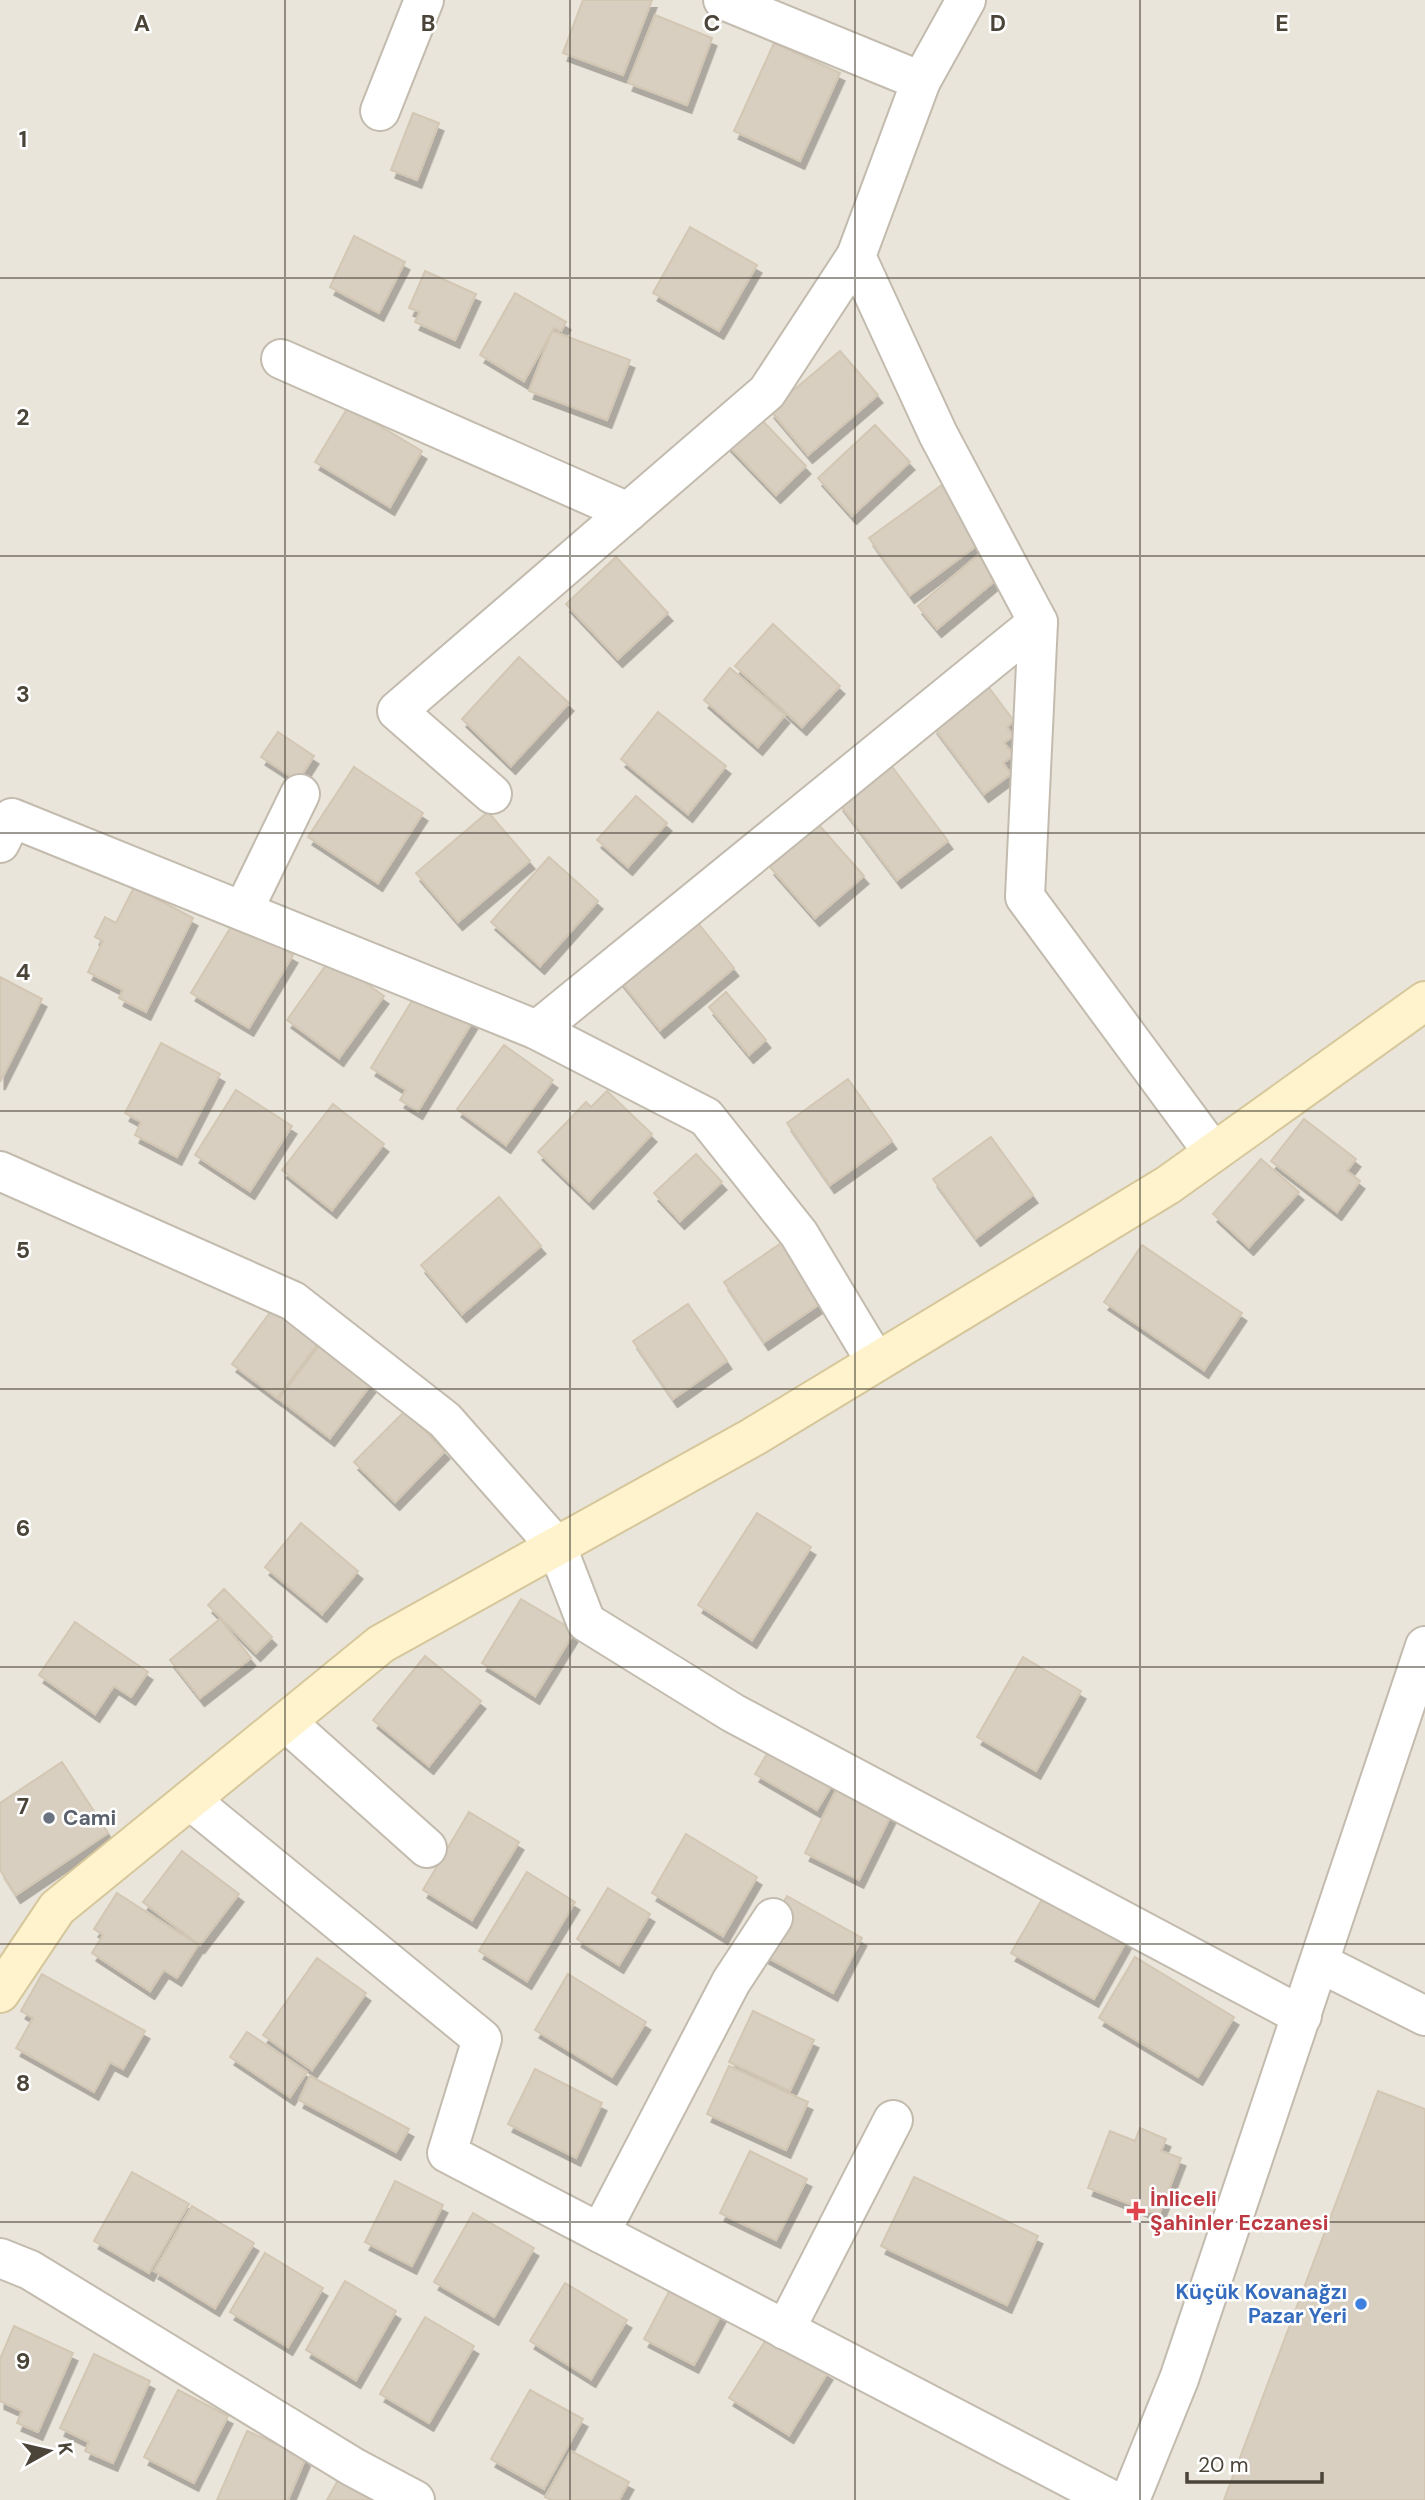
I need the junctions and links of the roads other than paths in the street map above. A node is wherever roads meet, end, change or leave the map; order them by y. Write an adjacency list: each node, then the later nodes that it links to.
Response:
1 (424, 0): 5 (street)
2 (723, 0): 4 (street)
3 (966, 0): 4 (street)
4 (921, 81): 6 (street)
5 (380, 111)
6 (856, 256): 8 (street); 9 (street)
7 (281, 359): 8 (street)
8 (628, 512): 11 (street)
9 (1038, 622): 15 (street); 16 (street)
10 (300, 794): 13 (street)
11 (492, 794)
12 (0, 843): 13 (street)
13 (243, 911): 15 (street)
14 (1425, 1000): 16 (street)
15 (537, 1030): 18 (street)
16 (1213, 1152): 18 (street)
17 (0, 1171): 19 (street)
18 (876, 1362): 19 (street)
19 (557, 1547): 21 (street); 27 (street)
20 (1425, 1646): 25 (street)
21 (286, 1722): 22 (street); 23 (street)
22 (190, 1800): 26 (street); 30 (street)
23 (427, 1848)
24 (773, 1918): 30 (street)
25 (1320, 1963): 27 (street); 28 (street)
26 (3, 1981)
27 (1302, 2016): 35 (street)
28 (1425, 2016)
29 (892, 2120): 32 (street)
30 (600, 2233): 32 (street)
31 (0, 2258): 33 (street)
32 (785, 2330): 34 (street)
33 (415, 2500)
34 (1112, 2500)
35 (1130, 2500)

